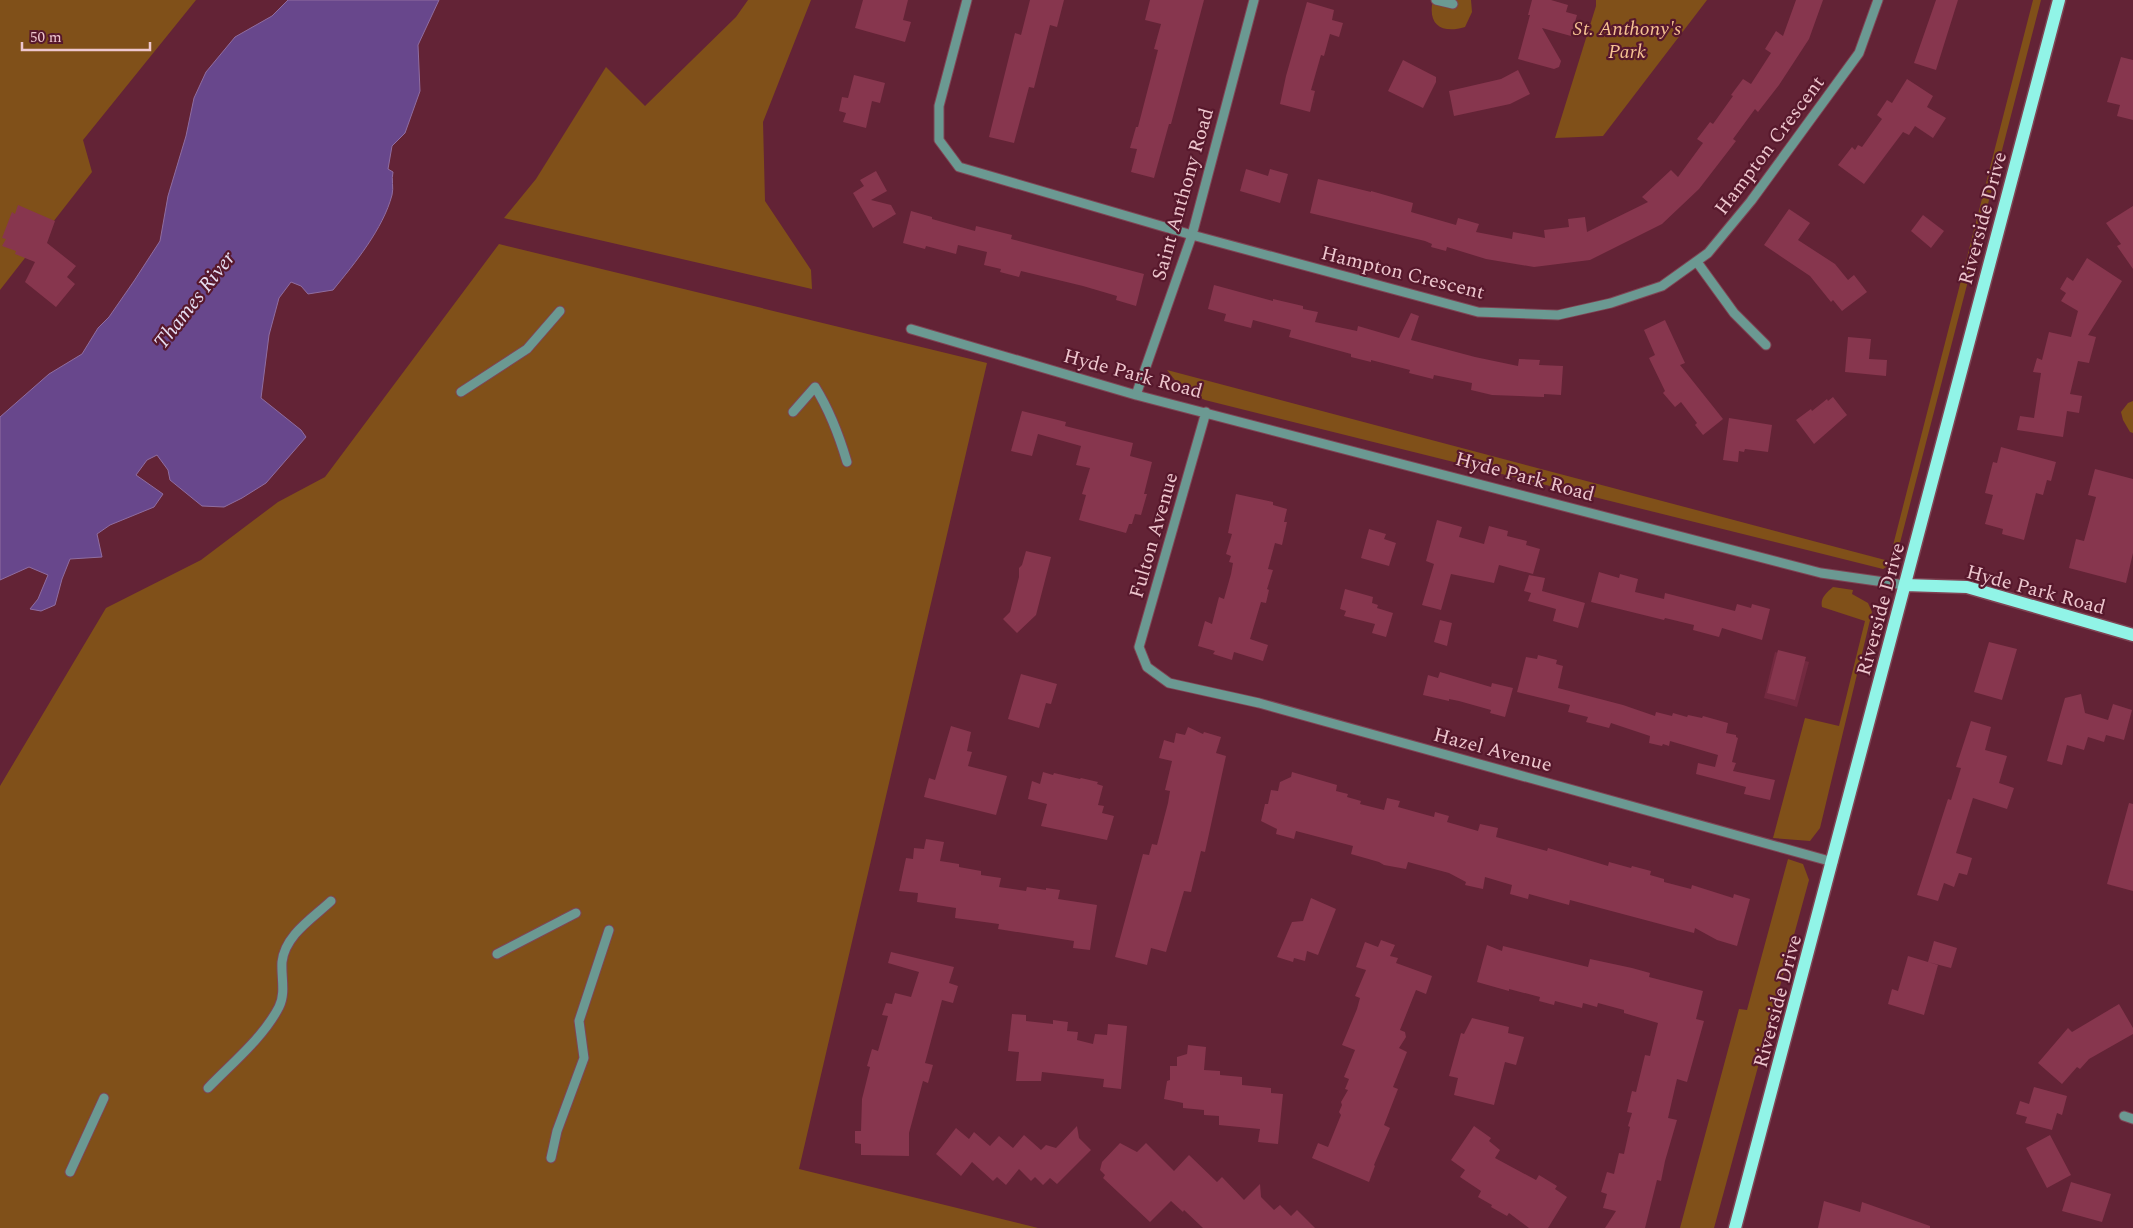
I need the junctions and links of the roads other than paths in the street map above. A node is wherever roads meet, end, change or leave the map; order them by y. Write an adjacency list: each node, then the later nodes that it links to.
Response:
1 (967, 0): 7 (street, Hampton Crescent)
2 (1254, 0): 7 (street, Saint Anthony Road)
3 (1436, 0): 6 (street)
4 (1878, 0): 8 (street, Hampton Crescent)
5 (2059, 0): 17 (main road, Riverside Drive)
6 (1453, 4)
7 (1192, 235): 8 (street, Hampton Crescent); 13 (street, Saint Anthony Road)
8 (1697, 262): 11 (street)
9 (560, 311): 12 (street)
10 (911, 329): 13 (street, Hyde Park Road)
11 (1766, 345)
12 (462, 392)
13 (1136, 395): 15 (street, Hyde Park Road)
14 (793, 412): 16 (street)
15 (1206, 412): 17 (street, Hyde Park Road); 19 (street, Fulton Avenue)
16 (847, 462)
17 (1905, 585): 18 (main road, Hyde Park Road); 20 (main road, Riverside Drive)
18 (2133, 635)
19 (1147, 667): 20 (street, Hazel Avenue)
20 (1833, 862): 29 (main road, Riverside Drive)
21 (331, 901): 25 (street)
22 (576, 913): 24 (street)
23 (609, 930): 27 (street)
24 (496, 954)
25 (208, 1088)
26 (104, 1098): 28 (street)
27 (551, 1158)
28 (70, 1172)
29 (1735, 1228)

